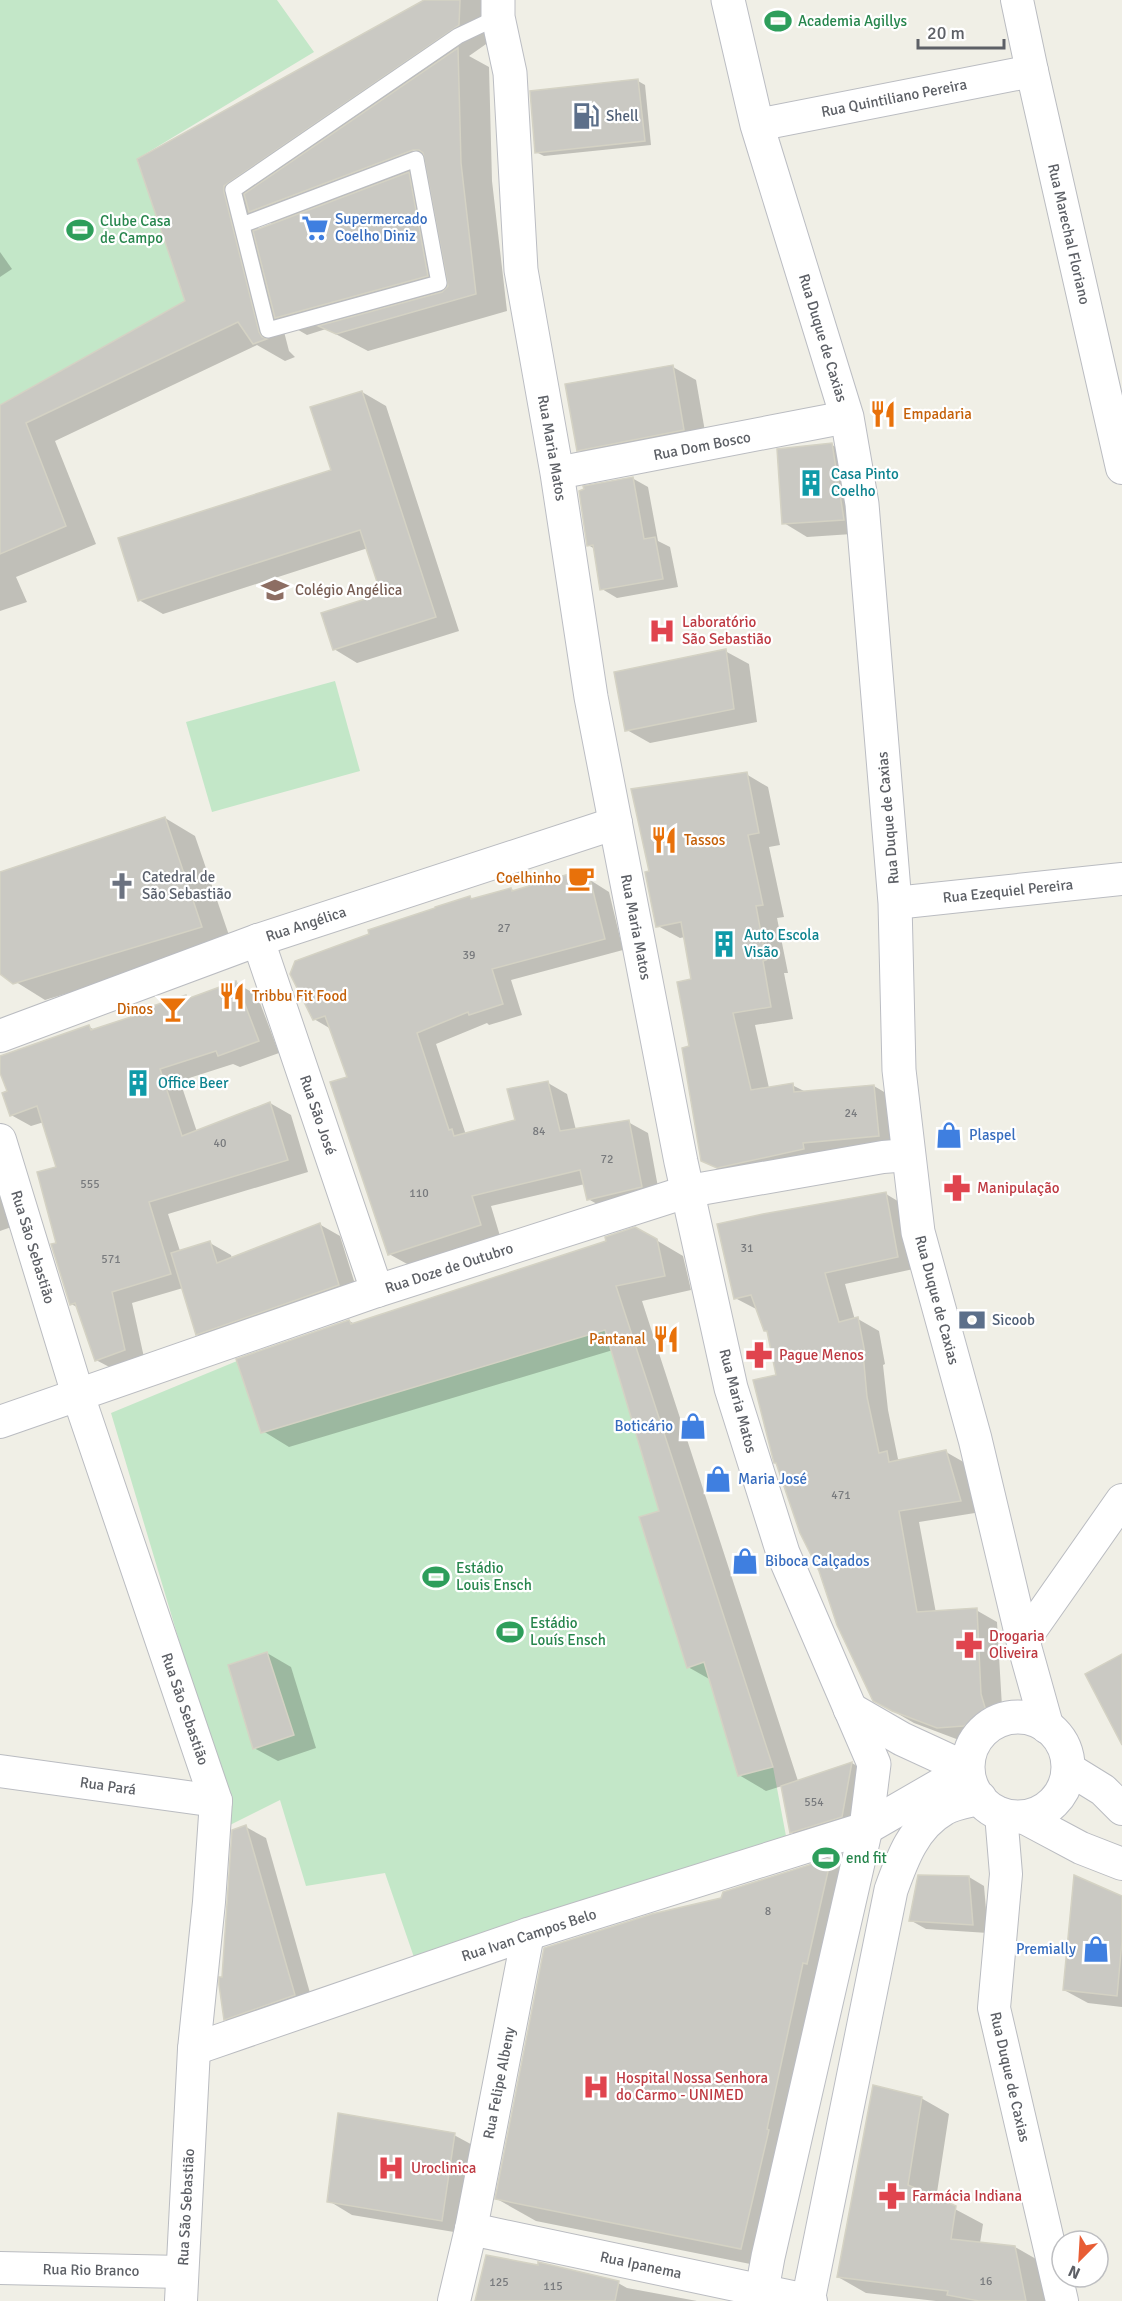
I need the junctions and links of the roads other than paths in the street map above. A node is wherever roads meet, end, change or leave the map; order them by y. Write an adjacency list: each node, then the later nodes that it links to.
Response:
1 (728, 0): 5 (main road, Rua Duque de Caxias)
2 (1017, 0): 4 (street, Rua Marechal Floriano)
3 (498, 8): 6 (lane); 9 (main road, Rua Maria Matos)
4 (1032, 71): 5 (street, Rua Quintiliano Pereira); 8 (street, Rua Marechal Floriano)
5 (757, 125): 7 (main road, Rua Duque de Caxias)
6 (242, 225): 6 (lane)
7 (847, 417): 9 (street, Rua Dom Bosco); 12 (main road, Rua Duque de Caxias)
8 (1122, 468)
9 (557, 473): 10 (main road, Rua Maria Matos)
10 (616, 823): 13 (street, Rua Angélica); 17 (main road, Rua Maria Matos)
11 (1122, 879): 12 (street, Rua Ezequiel Pereira)
12 (895, 903): 16 (main road, Rua Duque de Caxias)
13 (258, 940): 14 (street, Rua Angélica); 19 (street, Rua São José)
14 (0, 1036)
15 (0, 1140): 18 (street, Rua São Sebastião)
16 (909, 1155): 17 (street, Rua Doze de Outubro); 23 (main road, Rua Duque de Caxias)
17 (689, 1191): 19 (street, Rua Doze de Outubro); 24 (main road, Rua Maria Matos)
18 (13, 1225): 20 (street, Rua São Sebastião)
19 (377, 1291): 20 (street, Rua Doze de Outubro)
20 (78, 1395): 21 (street, Rua Doze de Outubro); 29 (street, Rua São Sebastião)
21 (0, 1422)
22 (1122, 1500): 23 (street)
23 (1023, 1641): 25 (main road, Rua Duque de Caxias)
24 (850, 1710): 26 (main road); 32 (main road, Rua Maria Matos)
25 (1047, 1727): 26 (main road); 27 (main road)
26 (967, 1769): 31 (main road); 32 (main road)
27 (1069, 1769): 30 (street); 31 (main road)
28 (0, 1771): 29 (street, Rua Pará)
29 (216, 1801): 35 (street, Rua São Sebastião)
30 (1122, 1809)
31 (1001, 1810): 33 (street); 41 (main road); 42 (street, Rua Duque de Caxias)
32 (866, 1828): 34 (street, Rua Ivan Campos Belo); 39 (main road, Rua Maria Matos)
33 (1122, 1864)
34 (528, 1934): 35 (street, Rua Ivan Campos Belo); 36 (street, Rua Felipe Albeny)
35 (194, 2049): 38 (street, Rua São Sebastião)
36 (471, 2229): 39 (street, Rua Ipanema); 40 (street, Rua Felipe Albeny)
37 (0, 2268): 38 (street, Rua Rio Branco)
38 (181, 2286)
39 (761, 2296): 41 (street, Rua Ipanema)
40 (454, 2301)
41 (809, 2301)
42 (1062, 2301)

